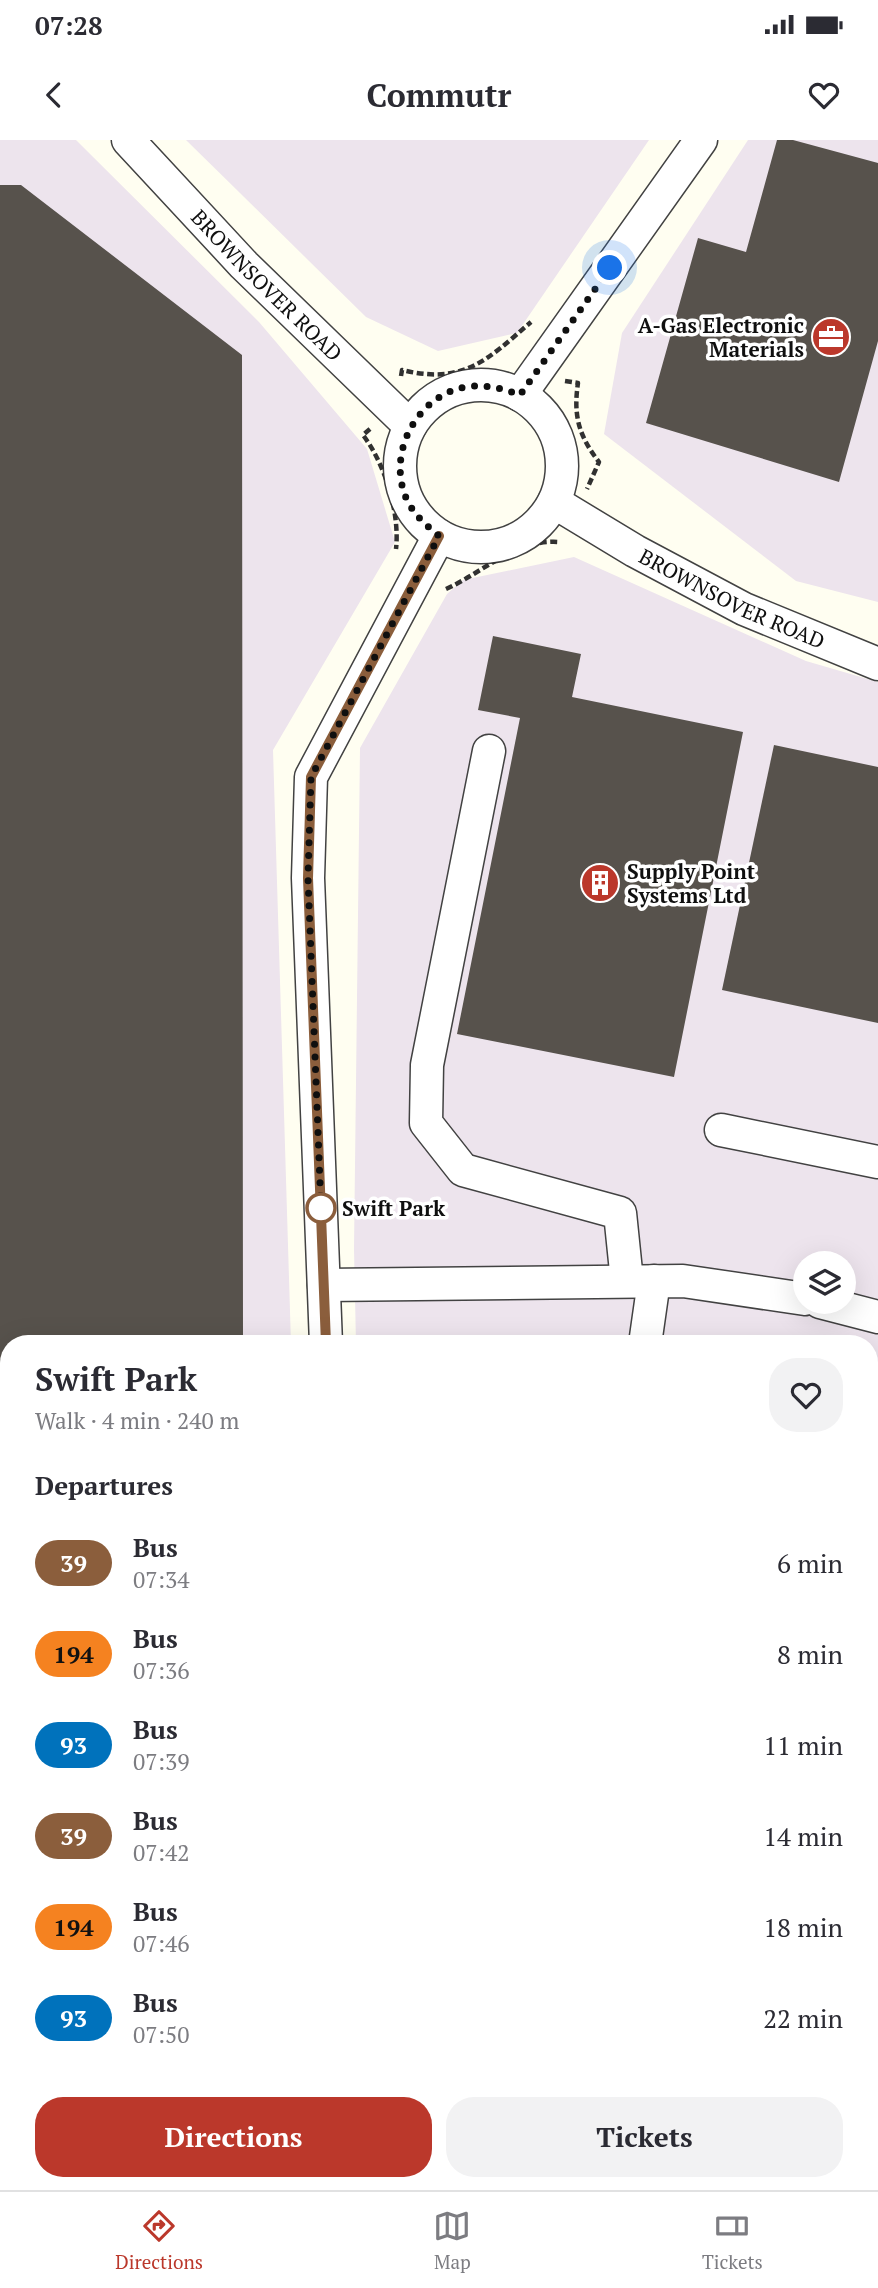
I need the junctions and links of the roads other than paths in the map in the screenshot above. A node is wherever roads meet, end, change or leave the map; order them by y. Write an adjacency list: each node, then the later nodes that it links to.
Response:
1 (128, 140): 3 (street, BROWNSOVER ROAD)
2 (701, 140): 4 (street)
3 (158, 154): 5 (street, BROWNSOVER ROAD)
4 (520, 395): 5 (street); 6 (street)
5 (410, 426): 7 (street)
6 (554, 502): 7 (street); 8 (street, BROWNSOVER ROAD)
7 (439, 536): 13 (street)
8 (878, 664)
9 (489, 751): 12 (street)
10 (721, 1130): 11 (street)
11 (878, 1161)
12 (640, 1281): 13 (street); 14 (street); 18 (street)
13 (324, 1285): 17 (street)
14 (793, 1297)
15 (856, 1311): 16 (street)
16 (878, 1317)
17 (326, 1335)
18 (644, 1335)

